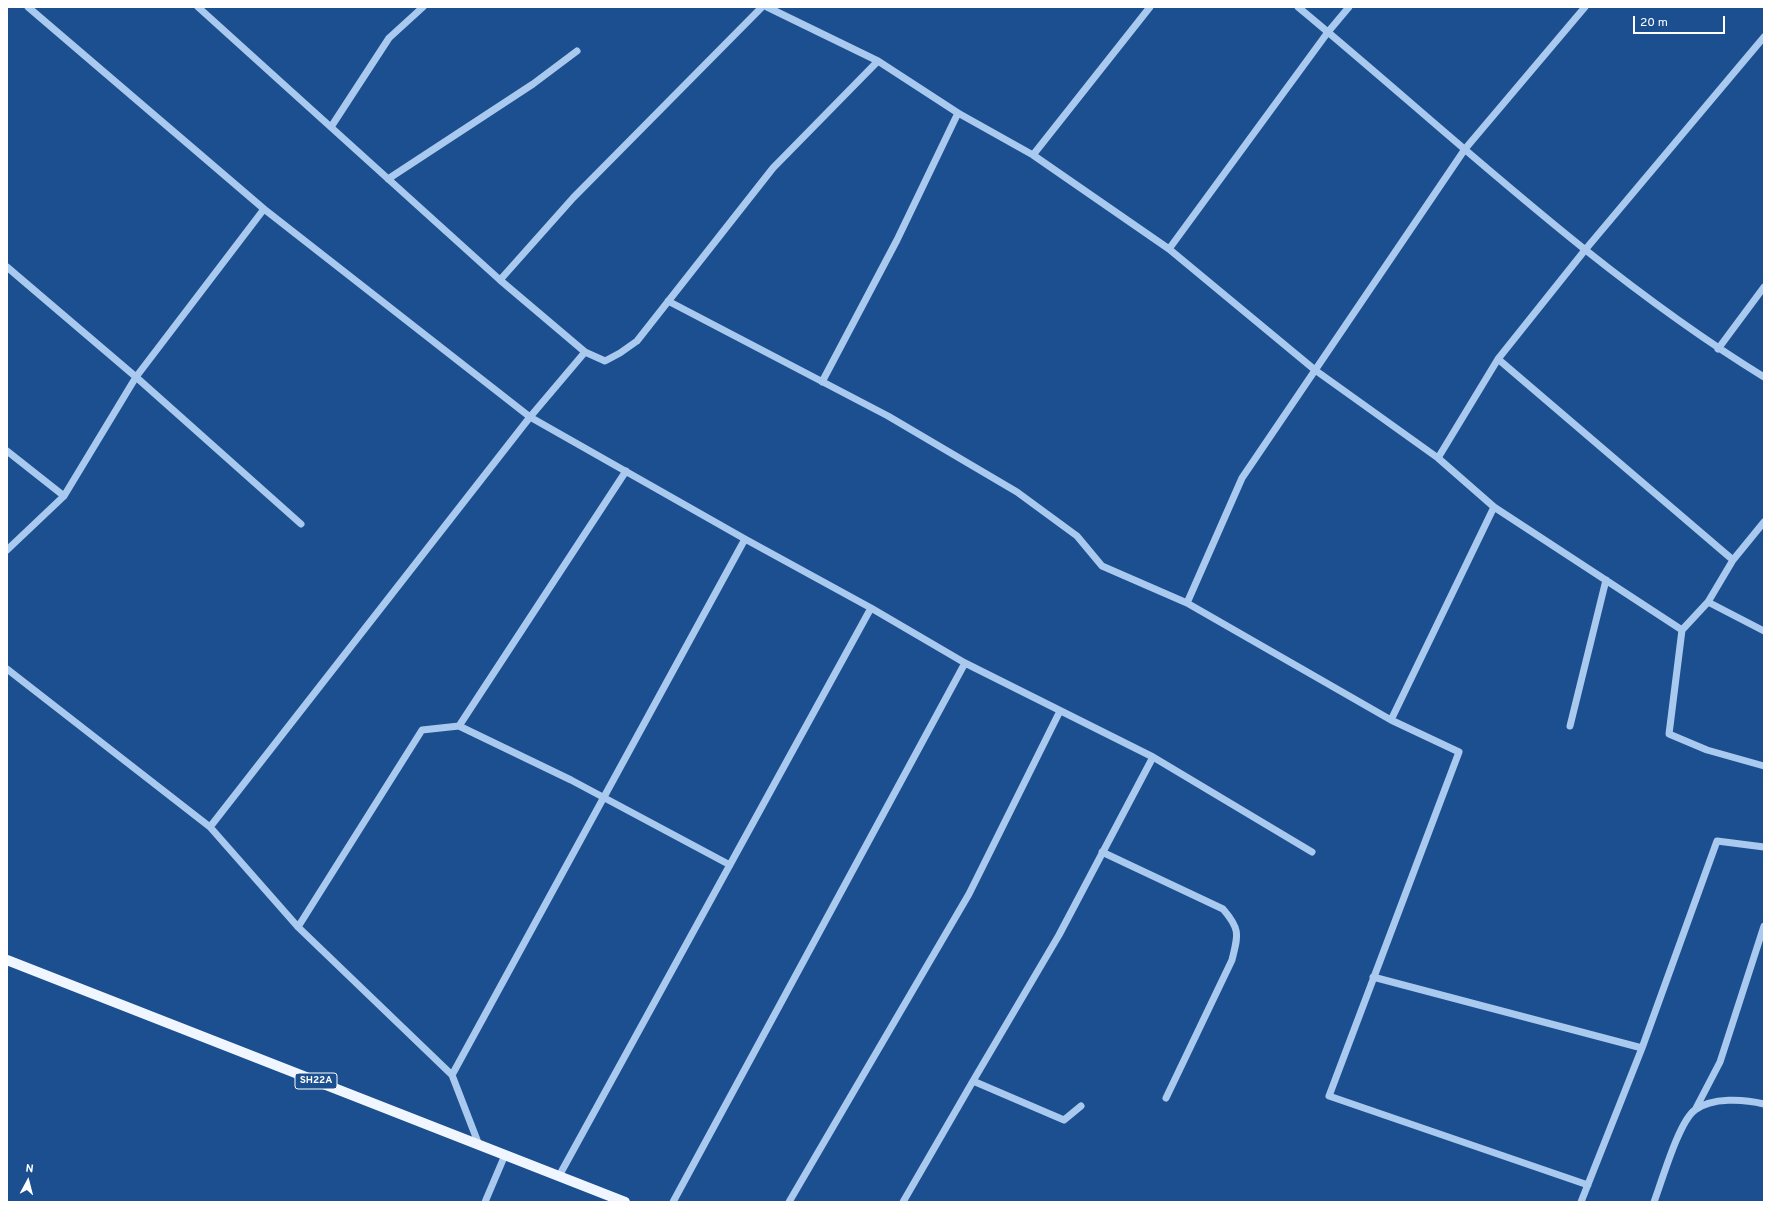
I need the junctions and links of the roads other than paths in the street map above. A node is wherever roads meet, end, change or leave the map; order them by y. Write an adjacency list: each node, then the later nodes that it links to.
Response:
1 (28, 7): 19 (street)
2 (198, 7): 15 (street)
3 (423, 7): 15 (street)
4 (762, 7): 23 (street)
5 (767, 7): 13 (street)
6 (1150, 7): 17 (street)
7 (1298, 7): 10 (street)
8 (1349, 7): 10 (street)
9 (1585, 7): 16 (street)
10 (1328, 32): 16 (street); 20 (street)
11 (1764, 37): 21 (street)
12 (577, 51): 18 (street)
13 (878, 61): 14 (street); 25 (street)
14 (958, 113): 17 (street); 32 (street)
15 (331, 127): 18 (street)
16 (1465, 149): 21 (street); 29 (street)
17 (1033, 155): 20 (street)
18 (388, 179): 23 (street)
19 (264, 208): 30 (street); 33 (street)
20 (1169, 249): 29 (street)
21 (1585, 250): 26 (street); 28 (street)
22 (7, 267): 30 (street)
23 (500, 280): 27 (street)
24 (1764, 287): 26 (street)
25 (668, 301): 27 (street); 32 (street)
26 (1718, 349): 31 (street)
27 (585, 352): 33 (street)
28 (1498, 359): 35 (street); 43 (street)
29 (1315, 370): 35 (street); 46 (street)
30 (136, 377): 37 (street); 40 (street)
31 (1764, 377)
32 (822, 382): 46 (street)
33 (530, 417): 36 (street); 59 (street)
34 (7, 451): 37 (street)
35 (1438, 458): 38 (street)
36 (626, 471): 41 (street); 54 (street)
37 (64, 496): 42 (street)
38 (1494, 507): 44 (street); 53 (street)
39 (1764, 522): 43 (street)
40 (301, 524)
41 (745, 539): 47 (street); 58 (street)
42 (7, 550)
43 (1733, 560): 45 (street)
44 (1606, 580): 48 (street); 55 (street)
45 (1708, 602): 48 (street); 49 (street)
46 (1187, 603): 53 (street)
47 (871, 608): 50 (street); 63 (street)
48 (1682, 630): 57 (street)
49 (1764, 631)
50 (965, 663): 52 (street); 81 (street)
51 (7, 669): 59 (street)
52 (1060, 711): 56 (street); 82 (street)
53 (1391, 720): 67 (street)
54 (459, 726): 58 (street); 65 (street)
55 (1570, 726)
56 (1153, 757): 61 (street); 62 (street)
57 (1764, 766)
58 (604, 798): 63 (street); 69 (street)
59 (210, 828): 65 (street)
60 (1764, 847): 68 (street)
61 (1102, 852): 70 (street); 71 (street)
62 (1312, 852)
63 (730, 865): 77 (street)
64 (1764, 926): 74 (street)
65 (298, 927): 69 (street)
66 (7, 960): 75 (main road, SH22A)
67 (1373, 977): 68 (street); 78 (street)
68 (1642, 1048): 78 (street)
69 (452, 1075): 75 (street)
70 (973, 1081): 73 (street); 83 (street)
71 (1166, 1098)
72 (1764, 1104): 74 (street)
73 (1081, 1106)
74 (1695, 1110): 85 (street)
75 (479, 1145): 76 (main road, SH22A)
76 (505, 1155): 77 (main road, SH22A); 79 (street)
77 (560, 1176): 80 (main road, SH22A)
78 (1588, 1185): 84 (street)
79 (485, 1202)
80 (625, 1202)
81 (673, 1202)
82 (789, 1202)
83 (903, 1202)
84 (1581, 1202)
85 (1654, 1202)

